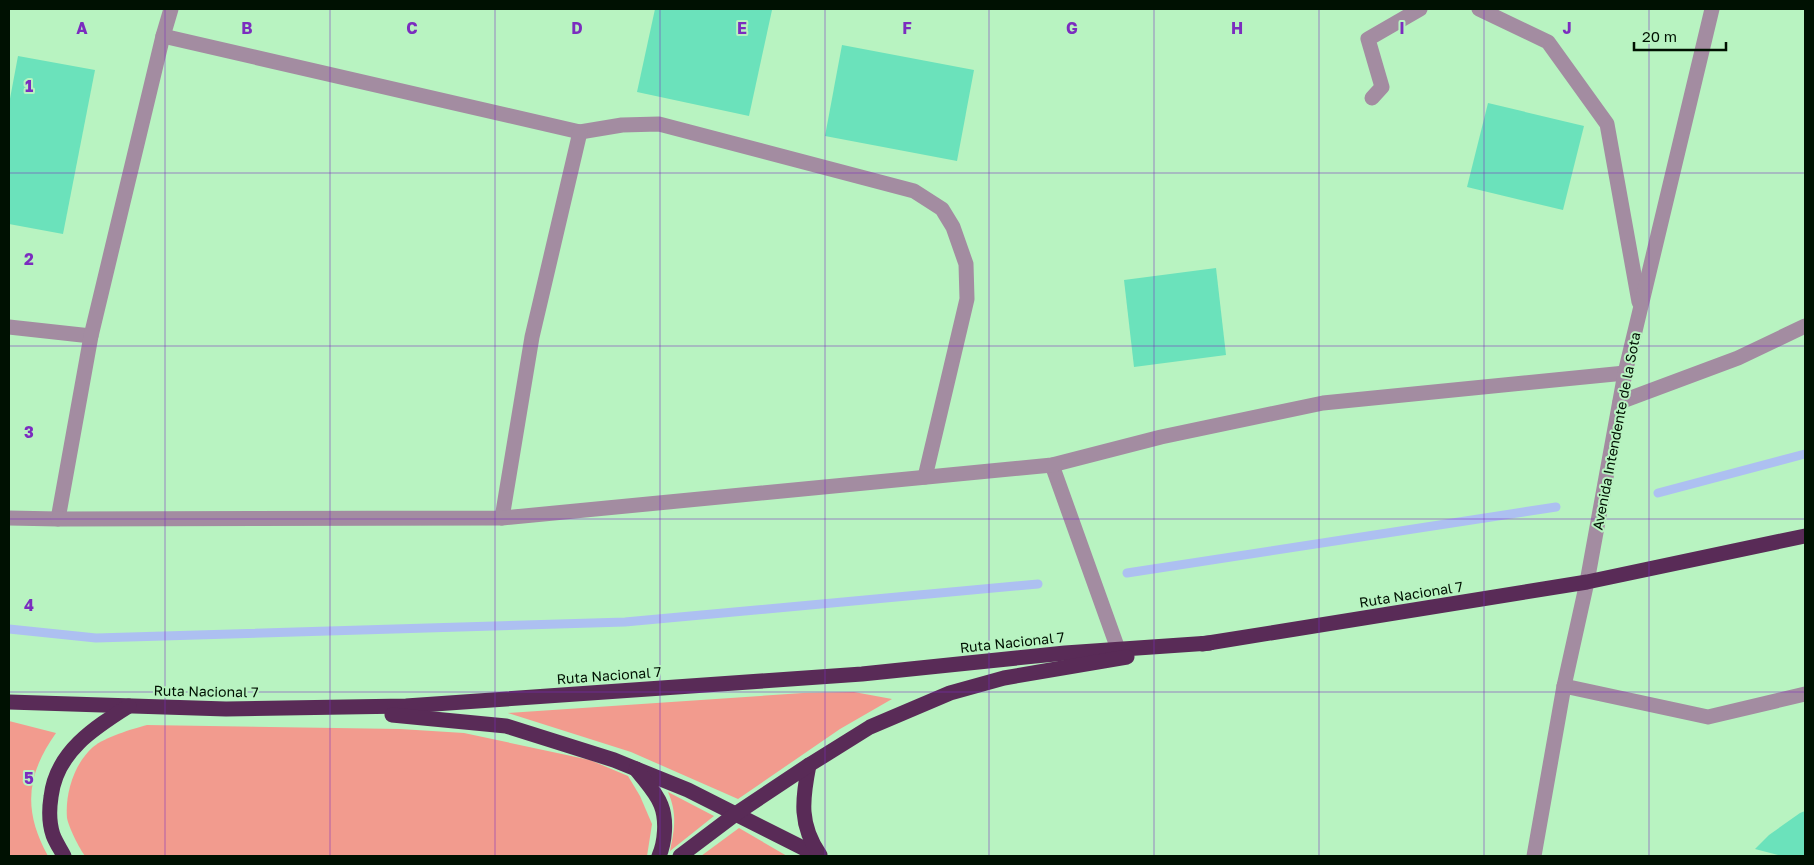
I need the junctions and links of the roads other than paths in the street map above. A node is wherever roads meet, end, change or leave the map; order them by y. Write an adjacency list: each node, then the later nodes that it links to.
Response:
1 (171, 9): 5 (street)
2 (1420, 9): 6 (street)
3 (1480, 9): 8 (street)
4 (1712, 9): 8 (street, Avenida Intendente de la Sota)
5 (163, 36): 7 (street); 11 (street)
6 (1372, 98)
7 (580, 132): 15 (street); 18 (street)
8 (1641, 308): 12 (street, Avenida Intendente de la Sota)
9 (1805, 326): 13 (street)
10 (9, 327): 11 (street)
11 (91, 336): 17 (street)
12 (1625, 373): 13 (street, Avenida Intendente de la Sota); 14 (street)
13 (1620, 402): 20 (street, Avenida Intendente de la Sota)
14 (1052, 465): 15 (street); 22 (street)
15 (925, 477): 18 (street)
16 (9, 518): 17 (street)
17 (58, 518): 18 (street)
18 (502, 518)
19 (1805, 536): 20 (highway, Ruta Nacional 7)
20 (1587, 582): 21 (highway, Ruta Nacional 7); 23 (street, Avenida Intendente de la Sota)
21 (1210, 643): 22 (highway, Ruta Nacional 7); 28 (highway, Ruta Nacional 7)
22 (1118, 649): 27 (highway, Ruta Nacional 7)
23 (1564, 686): 24 (street); 35 (street, Avenida Intendente de la Sota)
24 (1805, 694)
25 (9, 702): 26 (highway, Ruta Nacional 7)
26 (129, 706): 27 (highway, Ruta Nacional 7); 31 (highway)
27 (251, 709): 29 (highway)
28 (809, 765): 30 (highway, Ruta Nacional 7); 34 (highway)
29 (635, 768): 30 (highway); 32 (highway)
30 (737, 813): 33 (highway, Ruta Nacional 7); 34 (highway)
31 (64, 856)
32 (659, 856)
33 (680, 856)
34 (820, 856)
35 (1534, 856)

